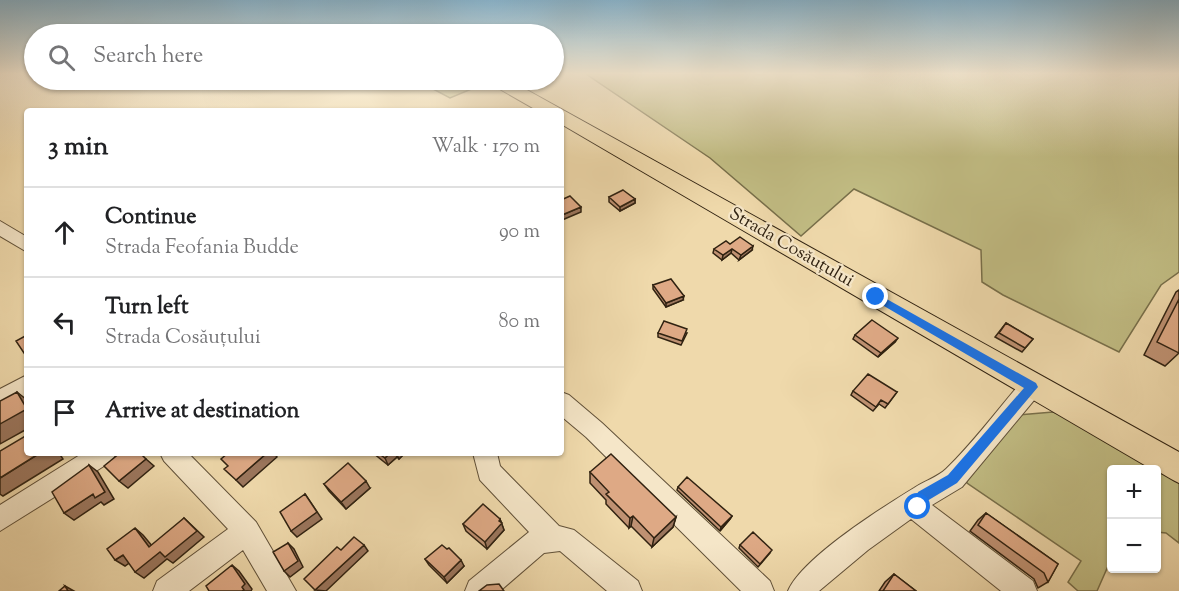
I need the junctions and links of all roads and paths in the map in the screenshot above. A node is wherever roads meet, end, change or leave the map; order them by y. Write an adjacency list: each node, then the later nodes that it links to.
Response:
1 (564, 118): 5 (main road, Strada Cosăuțului)
2 (0, 227): 3 (street)
3 (24, 244)
4 (24, 386): 6 (street)
5 (1032, 387): 11 (main road, Strada Cosăuțului); 12 (street)
6 (0, 400)
7 (564, 405): 20 (street)
8 (99, 456): 13 (street)
9 (175, 456): 14 (street)
10 (486, 456): 15 (street)
11 (1179, 468)
12 (923, 496): 21 (street); 22 (street)
13 (0, 519)
14 (247, 531): 16 (street); 17 (street)
15 (553, 538): 18 (street); 19 (street)
16 (167, 591)
17 (282, 591)
18 (479, 591)
19 (628, 591)
20 (760, 591)
21 (802, 591)
22 (1023, 591)

